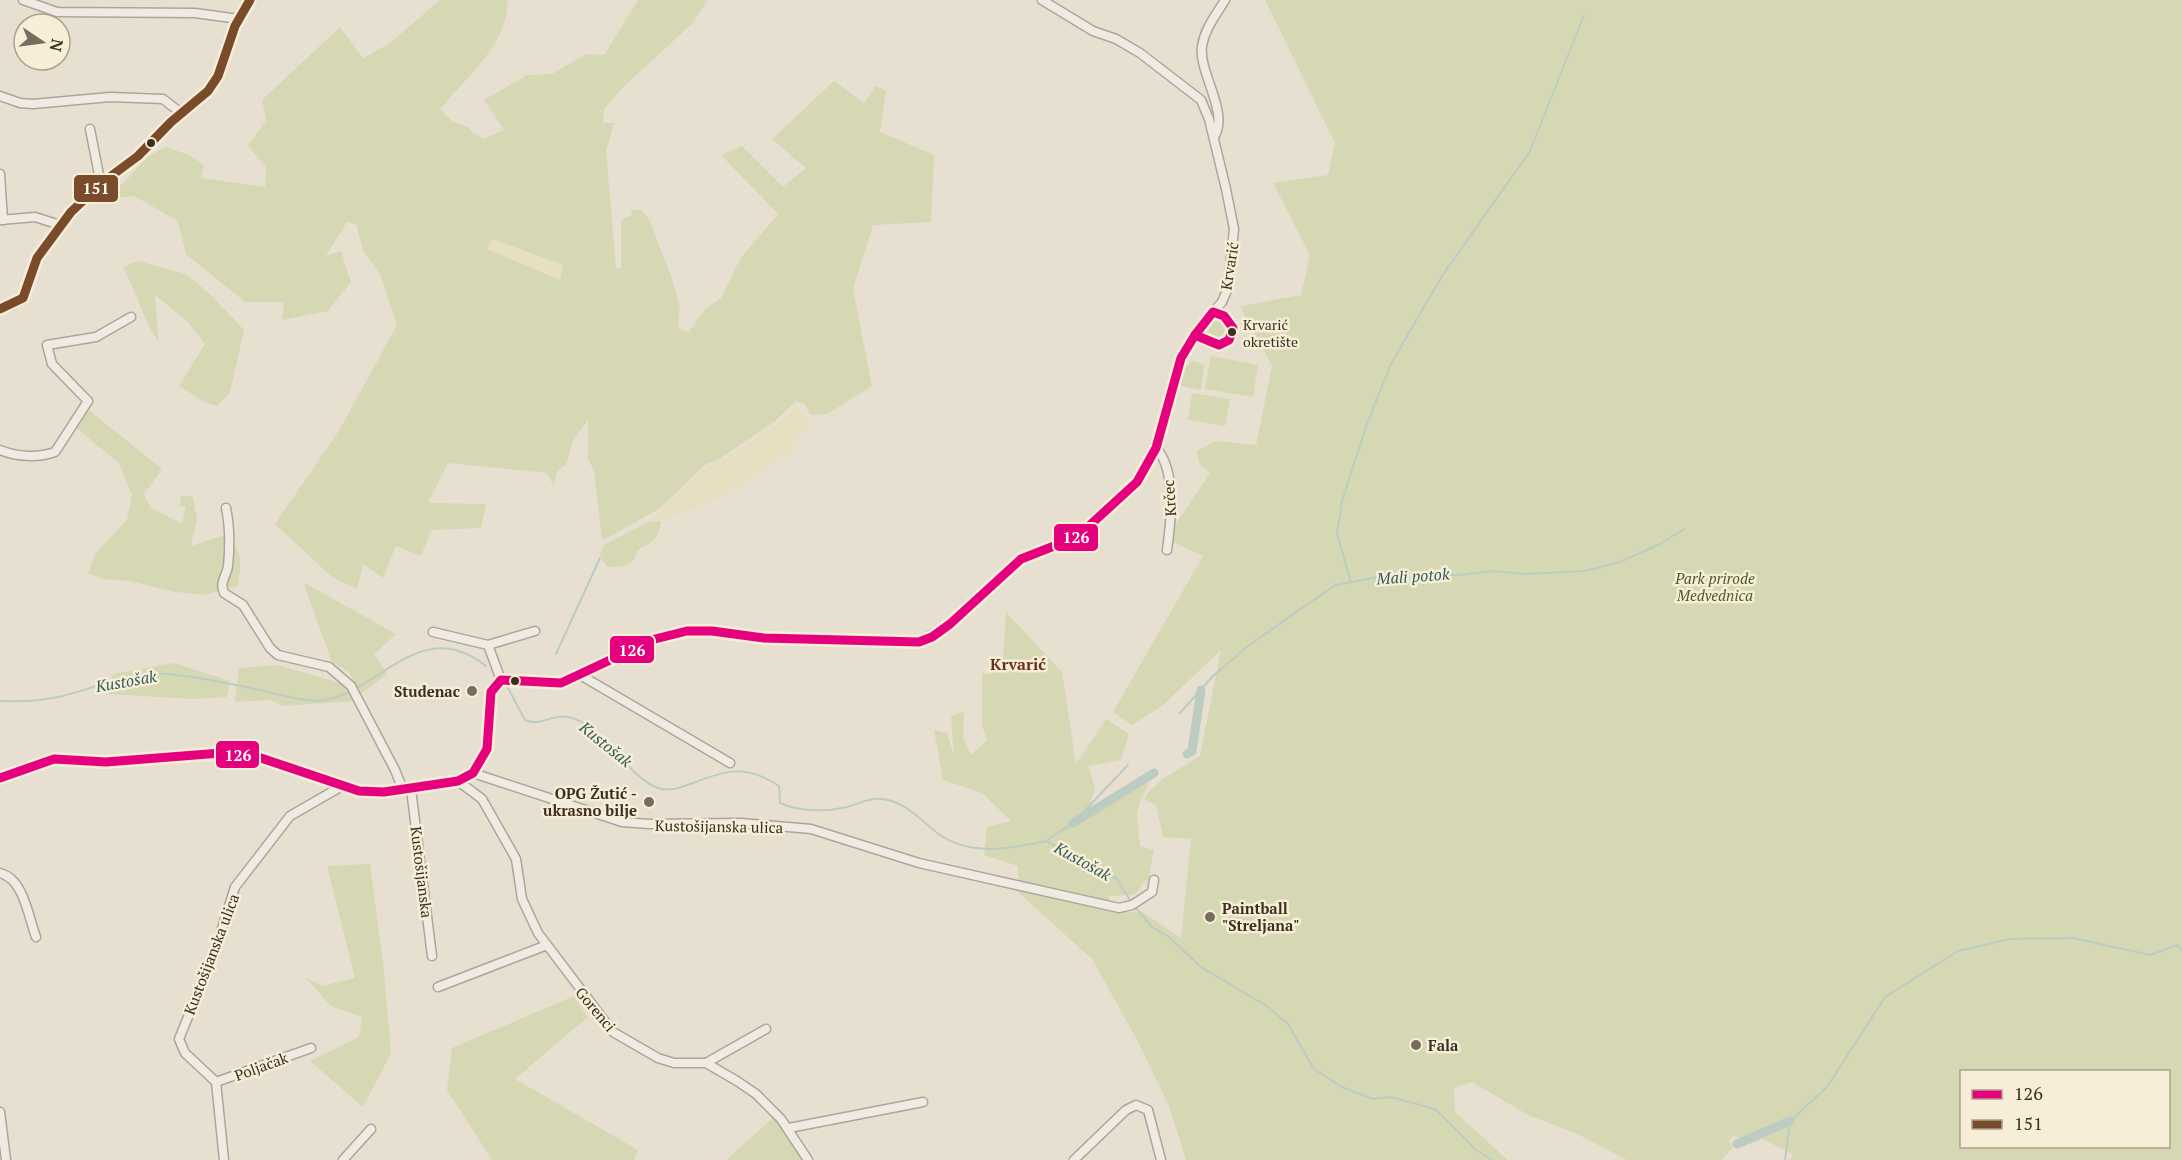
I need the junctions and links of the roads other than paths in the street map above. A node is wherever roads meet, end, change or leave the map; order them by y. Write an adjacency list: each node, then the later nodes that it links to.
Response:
1 (23, 0): 5 (street)
2 (250, 0): 5 (street)
3 (1042, 0): 9 (street, Krvarić)
4 (1225, 0): 9 (street)
5 (239, 19): 7 (street)
6 (0, 96): 7 (street)
7 (181, 113): 11 (street)
8 (90, 129): 11 (street)
9 (1214, 137): 16 (street, Krvarić)
10 (0, 174): 12 (street)
11 (105, 180): 13 (street)
12 (2, 220): 13 (street)
13 (60, 225): 14 (street)
14 (0, 309)
15 (131, 317): 17 (street)
16 (1156, 448): 19 (street, Krčec); 23 (street, Krvarić)
17 (0, 450)
18 (226, 508): 30 (street, Kustošijanska)
19 (1167, 550)
20 (535, 631): 22 (street)
21 (433, 632): 22 (street)
22 (488, 645): 24 (street)
23 (582, 676): 24 (street, Krvarić); 25 (street)
24 (501, 680): 26 (street)
25 (730, 763)
26 (473, 772): 28 (street); 32 (street, Kustošijanska ulica)
27 (0, 778): 29 (street)
28 (458, 781): 30 (street); 34 (street, Gorenci)
29 (342, 786): 30 (street); 40 (street, Kustošijanska ulica)
30 (407, 789): 35 (street, Kustošijanska)
31 (0, 873): 33 (street)
32 (1154, 880)
33 (36, 937)
34 (547, 945): 36 (street); 39 (street, Gorenci)
35 (432, 956)
36 (438, 987)
37 (766, 1029): 39 (street)
38 (311, 1048): 40 (street, Poljačak)
39 (706, 1063): 43 (street, Gorenci)
40 (216, 1083): 46 (street, Poljačak)
41 (923, 1102): 43 (street)
42 (0, 1112): 45 (street)
43 (789, 1128): 48 (street, Gorenci)
44 (371, 1129): 47 (street)
45 (6, 1160)
46 (224, 1160)
47 (343, 1160)
48 (808, 1160)
49 (1074, 1160): 50 (street)
50 (1161, 1160)

